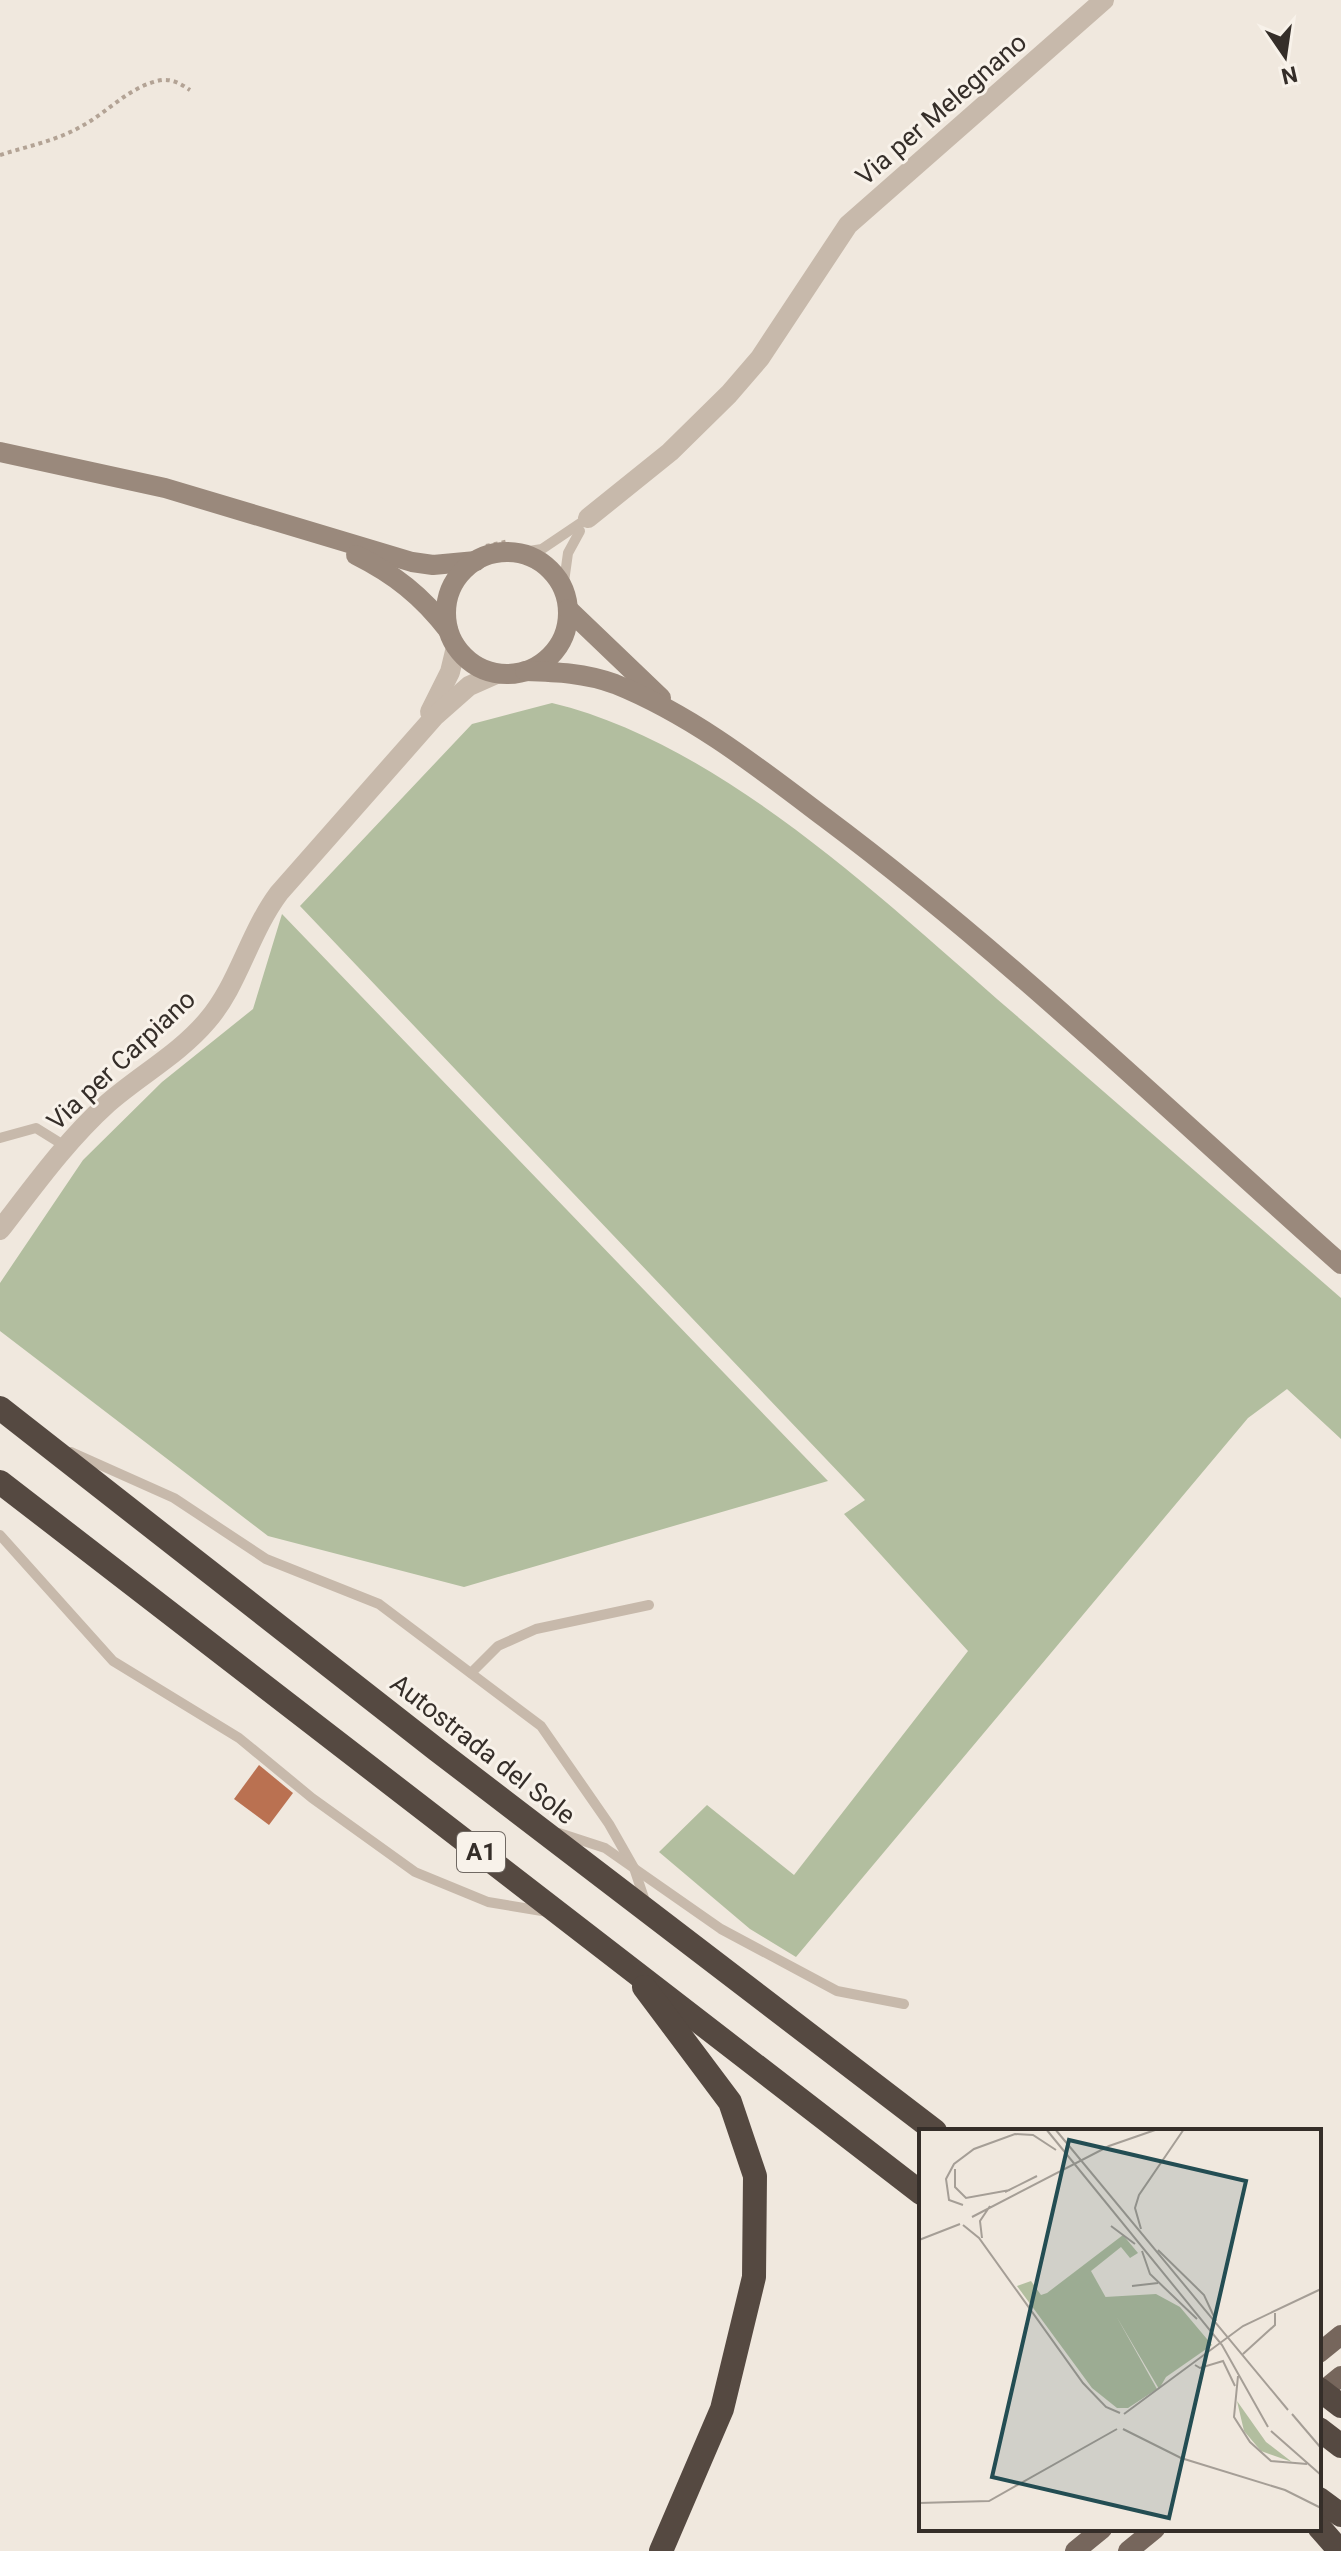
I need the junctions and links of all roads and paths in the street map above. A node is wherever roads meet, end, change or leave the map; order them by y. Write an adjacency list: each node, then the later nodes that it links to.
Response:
1 (1104, 0): 5 (street, Via per Melegnano)
2 (190, 90): 3 (path)
3 (0, 155)
4 (0, 452): 6 (main road)
5 (588, 518): 7 (lane); 9 (lane)
6 (306, 529): 8 (main road); 10 (main road)
7 (515, 547): 8 (path); 8 (main road); 9 (main road)
8 (475, 556): 10 (main road)
9 (566, 599): 11 (main road); 13 (main road)
10 (452, 638): 12 (main road); 14 (street, Via per Carpiano)
11 (525, 671): 12 (main road); 13 (main road)
12 (496, 674): 14 (street, Via per Carpiano)
13 (682, 717): 18 (main road)
14 (417, 737): 16 (street, Via per Carpiano)
15 (0, 1138): 16 (lane)
16 (65, 1146): 17 (street, Via per Carpiano)
17 (0, 1230)
18 (1341, 1264)
19 (0, 1408): 20 (highway, Autostrada del Sole / A1)
20 (38, 1438): 24 (lane); 25 (highway, Autostrada del Sole / A1)
21 (0, 1482): 28 (highway, A1)
22 (0, 1535): 28 (lane, A1)
23 (649, 1605): 24 (lane)
24 (471, 1673): 26 (lane)
25 (535, 1825): 26 (lane); 27 (highway, Autostrada del Sole / A1)
26 (634, 1868): 27 (lane); 30 (lane)
27 (648, 1911): 31 (highway, Autostrada del Sole / A1)
28 (564, 1915): 29 (highway, A1)
29 (626, 1963): 34 (highway, A1); 48 (highway)
30 (904, 2004)
31 (798, 2025): 32 (highway, Autostrada del Sole / A1); 33 (highway)
32 (932, 2129)
33 (953, 2129)
34 (919, 2191)
35 (1341, 2335): 36 (main road)
36 (1321, 2351)
37 (1341, 2376): 38 (main road)
38 (1321, 2391)
39 (1321, 2393): 40 (highway)
40 (1341, 2406)
41 (1321, 2431): 42 (highway)
42 (1341, 2446)
43 (1321, 2500): 44 (highway)
44 (1341, 2515)
45 (1321, 2529): 51 (highway)
46 (1100, 2531): 49 (main road)
47 (1153, 2531): 50 (main road)
48 (661, 2551)
49 (1075, 2551)
50 (1128, 2551)
51 (1340, 2551)

